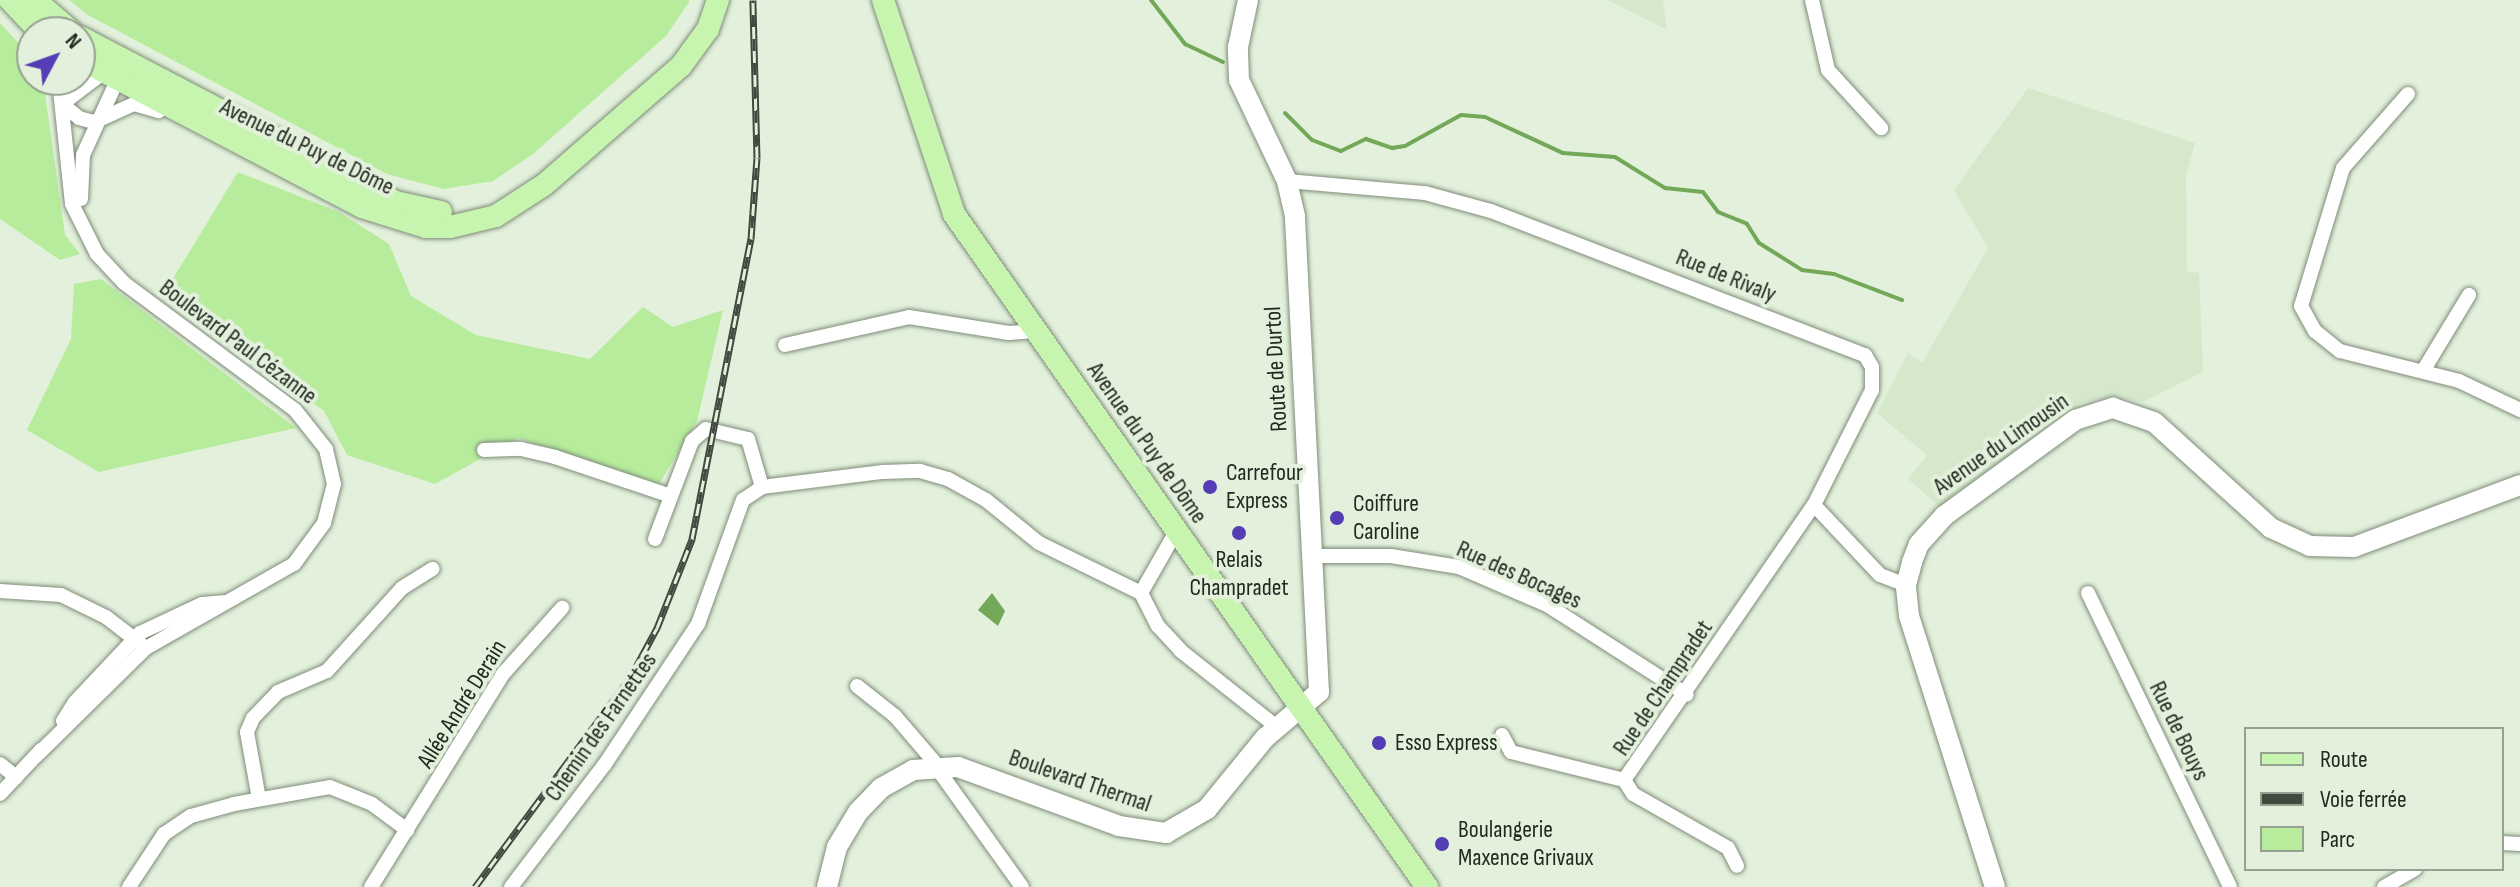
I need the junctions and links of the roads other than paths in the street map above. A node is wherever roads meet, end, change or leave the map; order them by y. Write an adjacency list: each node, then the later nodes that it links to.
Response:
1 (707, 0): 14 (main road, Avenue du Puy de Dôme)
2 (718, 0): 16 (main road, Avenue du Puy de Dôme)
3 (883, 0): 19 (main road, Avenue du Puy de Dôme)
4 (1248, 0): 15 (main road, Route de Durtol)
5 (1812, 0): 13 (street)
6 (96, 51): 14 (main road, Avenue du Puy de Dôme)
7 (96, 60): 8 (main road, Avenue du Puy de Dôme)
8 (111, 76): 11 (street); 12 (street); 14 (street); 16 (main road, Avenue du Puy de Dôme)
9 (2408, 94): 21 (street)
10 (61, 96): 11 (street, Boulevard Paul Cézanne)
11 (62, 104): 12 (street); 17 (street, Boulevard Paul Cézanne)
12 (94, 122): 16 (street); 17 (street)
13 (1881, 128)
14 (289, 149)
15 (1287, 181): 27 (street, Rue de Rivaly); 30 (main road, Route de Durtol)
16 (362, 207)
17 (81, 223): 37 (street, Boulevard Paul Cézanne)
18 (2469, 295): 21 (street)
19 (1036, 331): 20 (street); 28 (main road, Avenue du Puy de Dôme)
20 (785, 345)
21 (2423, 371): 22 (street)
22 (2517, 404)
23 (484, 450): 26 (street)
24 (2520, 485): 32 (main road, Avenue du Limousin)
25 (762, 487): 26 (street); 34 (street); 54 (street, Chemin des Farnettes)
26 (671, 496): 29 (street)
27 (1814, 505): 32 (street); 39 (street, Rue de Champradet)
28 (1177, 530): 34 (street); 40 (main road, Avenue du Puy de Dôme)
29 (655, 539)
30 (1314, 556): 39 (street, Rue des Bocages); 40 (main road, Route de Durtol)
31 (433, 569): 48 (street)
32 (1906, 585): 58 (main road, Avenue du Limousin)
33 (0, 591): 37 (street)
34 (1141, 593): 41 (street)
35 (2088, 593): 59 (street, Rue de Bouys)
36 (562, 608): 49 (street, Allée André Derain)
37 (140, 643): 45 (street, Boulevard Paul Cézanne)
38 (857, 686): 44 (street)
39 (1687, 695): 46 (street, Rue de Champradet)
40 (1303, 707): 41 (main road, Boulevard Thermal); 57 (main road, Avenue du Puy de Dôme)
41 (1277, 727): 44 (main road, Boulevard Thermal)
42 (1502, 735): 46 (street, Rue de Champradet)
43 (0, 764): 45 (street)
44 (935, 764): 55 (main road); 56 (street)
45 (16, 777): 47 (street, Boulevard Paul Cézanne)
46 (1624, 780): 50 (street)
47 (0, 794)
48 (259, 799): 49 (street); 52 (street)
49 (407, 830): 53 (street, Allée André Derain)
50 (1737, 866)
51 (2412, 871): 60 (street)
52 (129, 887)
53 (371, 887)
54 (511, 887)
55 (827, 887)
56 (1022, 887)
57 (1427, 887)
58 (1995, 887)
59 (2230, 887)
60 (2384, 887)

